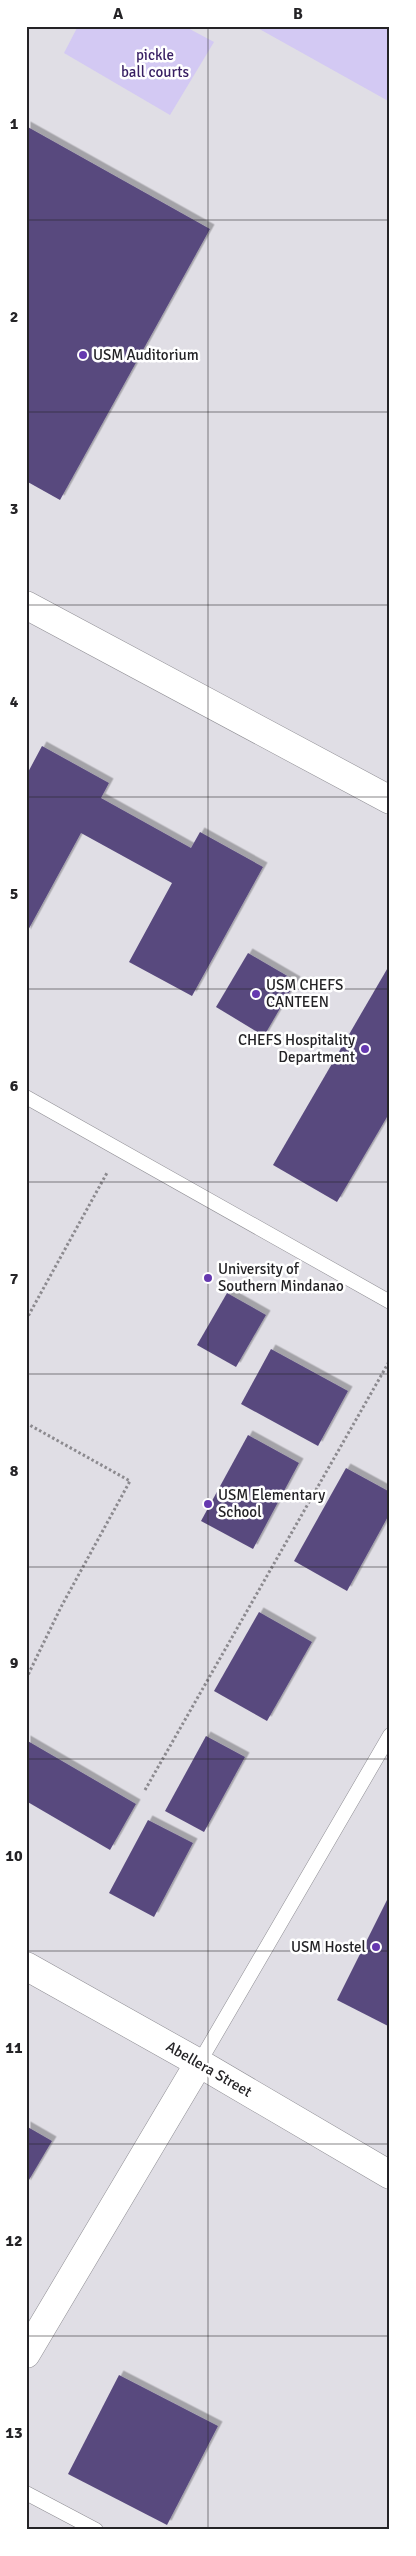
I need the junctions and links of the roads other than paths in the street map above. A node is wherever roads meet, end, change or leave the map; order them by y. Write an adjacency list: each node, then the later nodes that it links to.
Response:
1 (26, 605): 2 (street)
2 (390, 800)
3 (26, 1097): 4 (lane)
4 (390, 1302)
5 (390, 1735): 7 (lane)
6 (26, 1966): 7 (street, Abellera Street)
7 (198, 2063): 8 (street, Abellera Street); 9 (street)
8 (390, 2175)
9 (26, 2354)
10 (26, 2493): 11 (lane)
11 (96, 2530)

